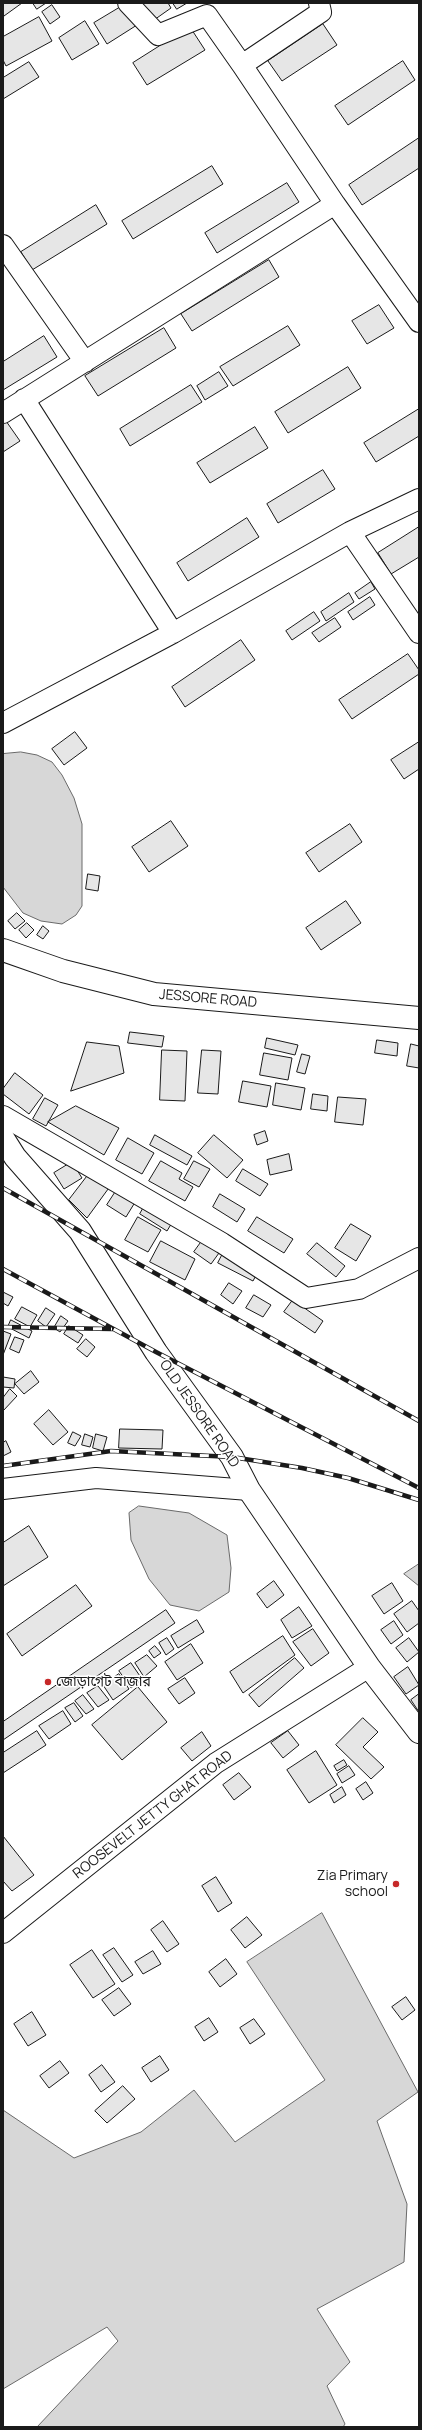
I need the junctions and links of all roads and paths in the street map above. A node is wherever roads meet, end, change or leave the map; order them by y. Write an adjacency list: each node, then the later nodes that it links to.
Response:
1 (128, 3): 3 (street)
2 (319, 3): 3 (street)
3 (242, 65): 4 (street)
4 (335, 204): 6 (street); 7 (street)
5 (3, 245): 7 (street)
6 (419, 322)
7 (85, 362): 8 (street)
8 (24, 399): 9 (street); 12 (street)
9 (3, 413)
10 (419, 499): 11 (street)
11 (350, 532): 12 (street); 13 (street)
12 (173, 632): 14 (street)
13 (419, 633)
14 (3, 723)
15 (3, 950): 16 (main road, JESSORE ROAD)
16 (419, 1018)
17 (3, 1116): 19 (street)
18 (3, 1138): 21 (main road, OLD JESSORE ROAD)
19 (419, 1258)
20 (3, 1489): 21 (street)
21 (249, 1490): 22 (main road, OLD JESSORE ROAD)
22 (369, 1667): 23 (main road, OLD JESSORE ROAD); 24 (street, ROOSEVELT JETTY GHAT ROAD)
23 (419, 1732)
24 (3, 1933)

